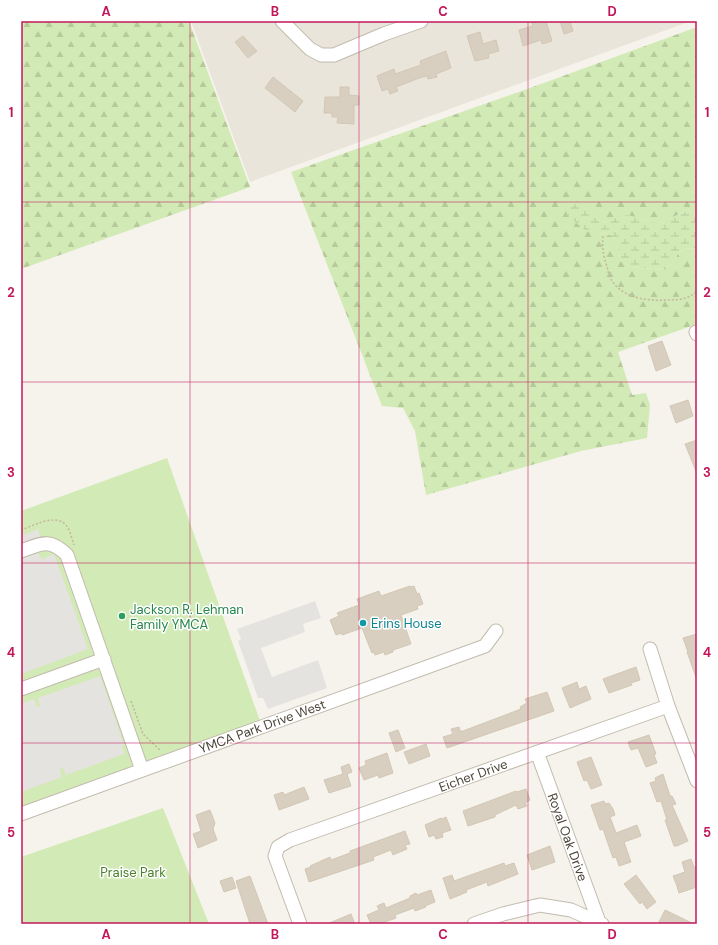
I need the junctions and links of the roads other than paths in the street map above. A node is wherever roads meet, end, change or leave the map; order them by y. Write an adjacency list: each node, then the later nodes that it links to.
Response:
1 (282, 21): 2 (street)
2 (421, 21)
3 (21, 551): 6 (street)
4 (496, 631): 10 (street, YMCA Park Drive West)
5 (650, 649): 8 (street)
6 (104, 659): 7 (street); 10 (street)
7 (21, 689)
8 (668, 706): 9 (street, Eicher Drive); 11 (street)
9 (537, 752): 13 (street, Royal Oak Drive); 14 (street, Eicher Drive)
10 (142, 770): 12 (street, YMCA Park Drive West)
11 (697, 782)
12 (21, 814)
13 (600, 923): 15 (street)
14 (300, 924)
15 (474, 924)

